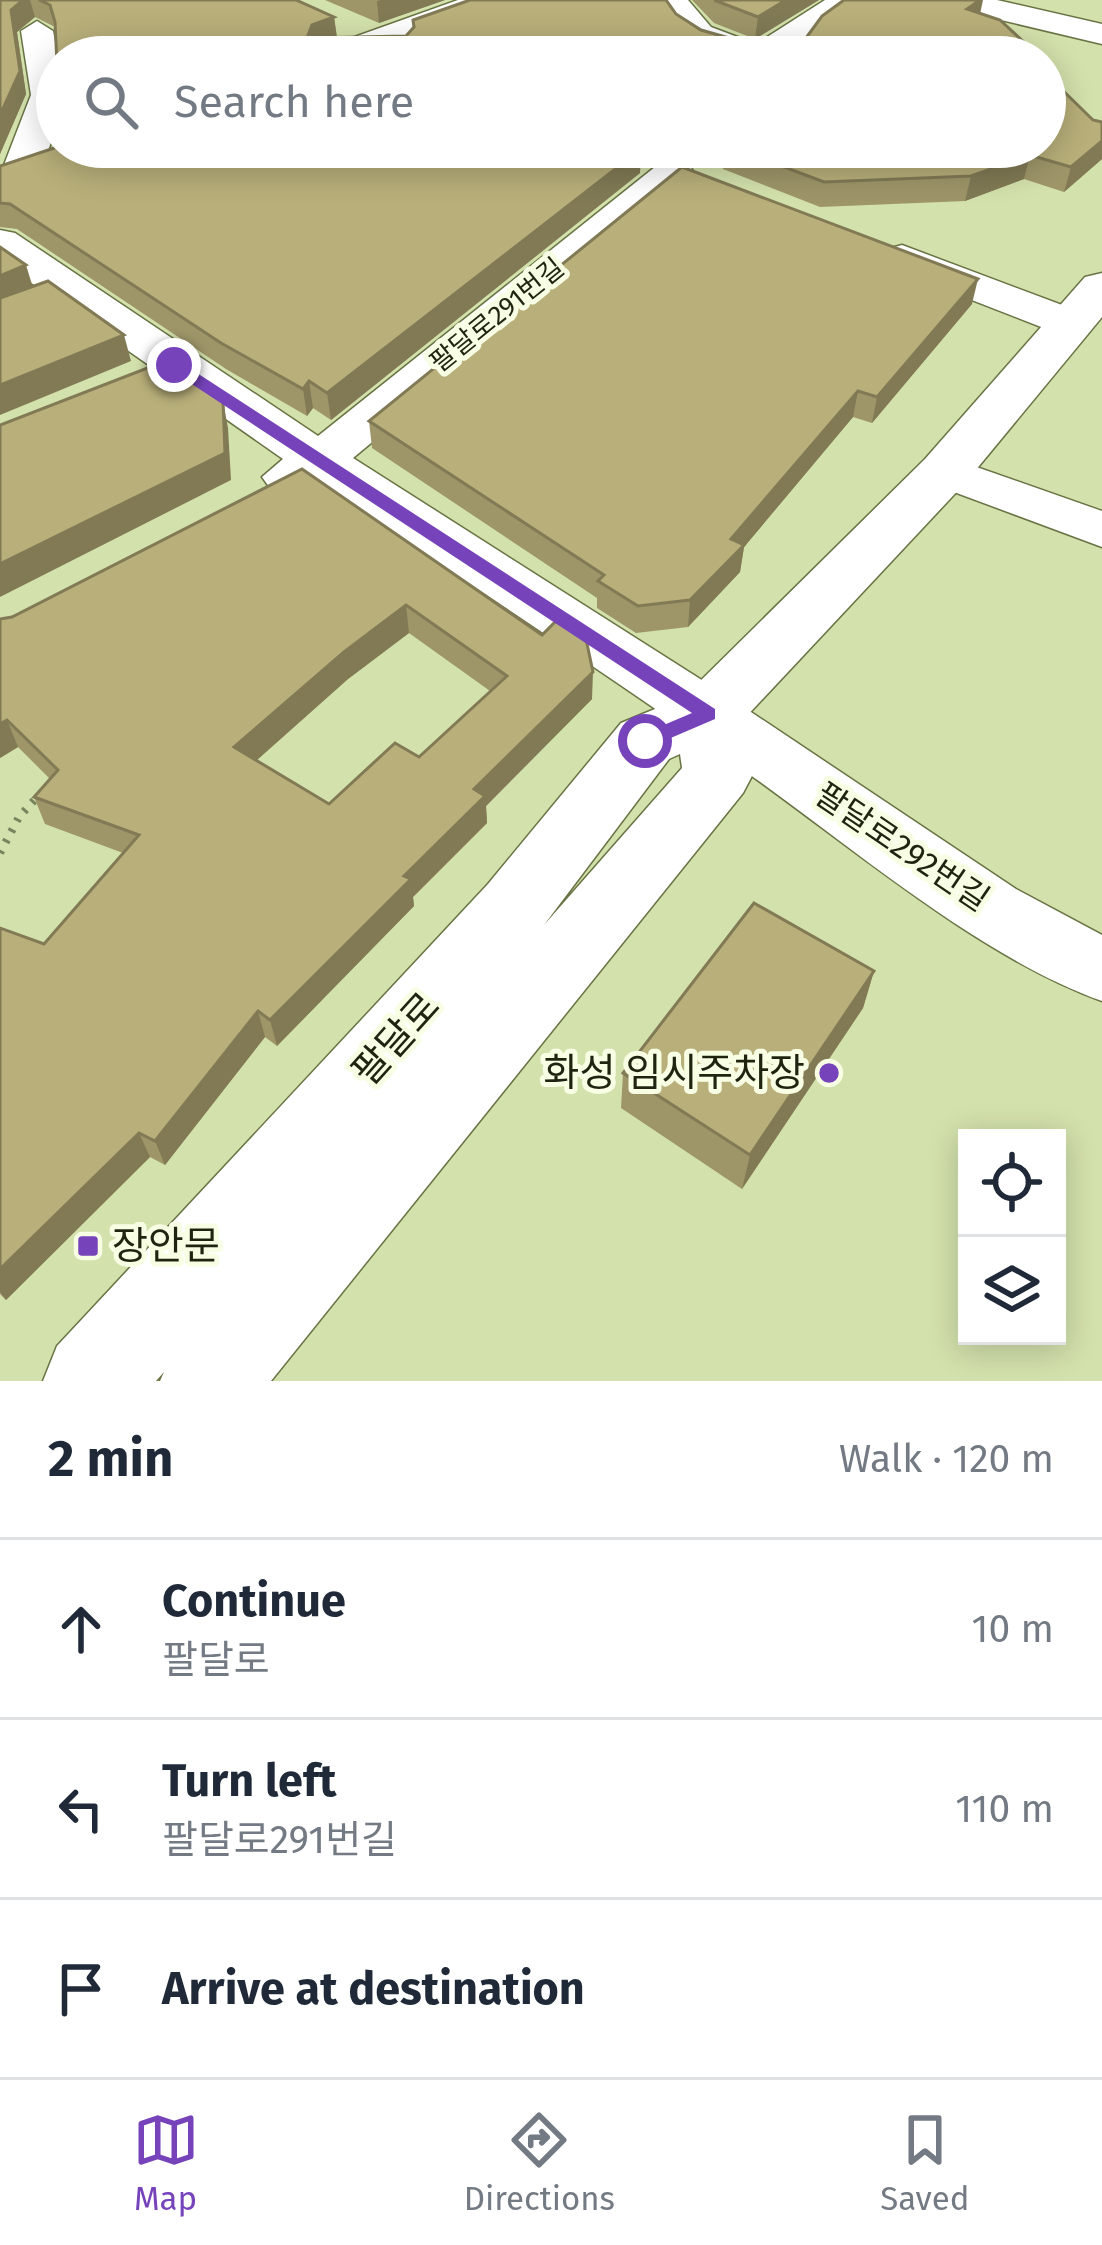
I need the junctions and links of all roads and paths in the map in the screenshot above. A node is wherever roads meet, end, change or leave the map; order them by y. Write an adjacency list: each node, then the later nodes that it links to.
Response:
1 (487, 0): 10 (street)
2 (671, 0): 11 (street)
3 (846, 0): 12 (street)
4 (966, 1): 7 (street); 13 (street)
5 (341, 24): 9 (street)
6 (0, 29): 8 (street)
7 (1102, 34)
8 (46, 36)
9 (368, 36)
10 (388, 36)
11 (700, 36)
12 (793, 36)
13 (1003, 36)
14 (36, 123): 17 (street)
15 (641, 168): 22 (street, 팔달로291번길)
16 (676, 168): 18 (street)
17 (10, 174)
18 (718, 188)
19 (0, 242): 22 (street)
20 (872, 247): 21 (street)
21 (1086, 305): 23 (main road, 팔달로)
22 (320, 460): 24 (street, 팔달로291번길); 26 (street)
23 (945, 471): 25 (street); 26 (main road, 팔달로)
24 (240, 502)
25 (1102, 530)
26 (708, 714): 29 (street, 팔달로292번길); 30 (main road, 팔달로); 31 (main road)
27 (48, 786): 28 (path)
28 (0, 853)
29 (1102, 970)
30 (92, 1381)
31 (209, 1381)

